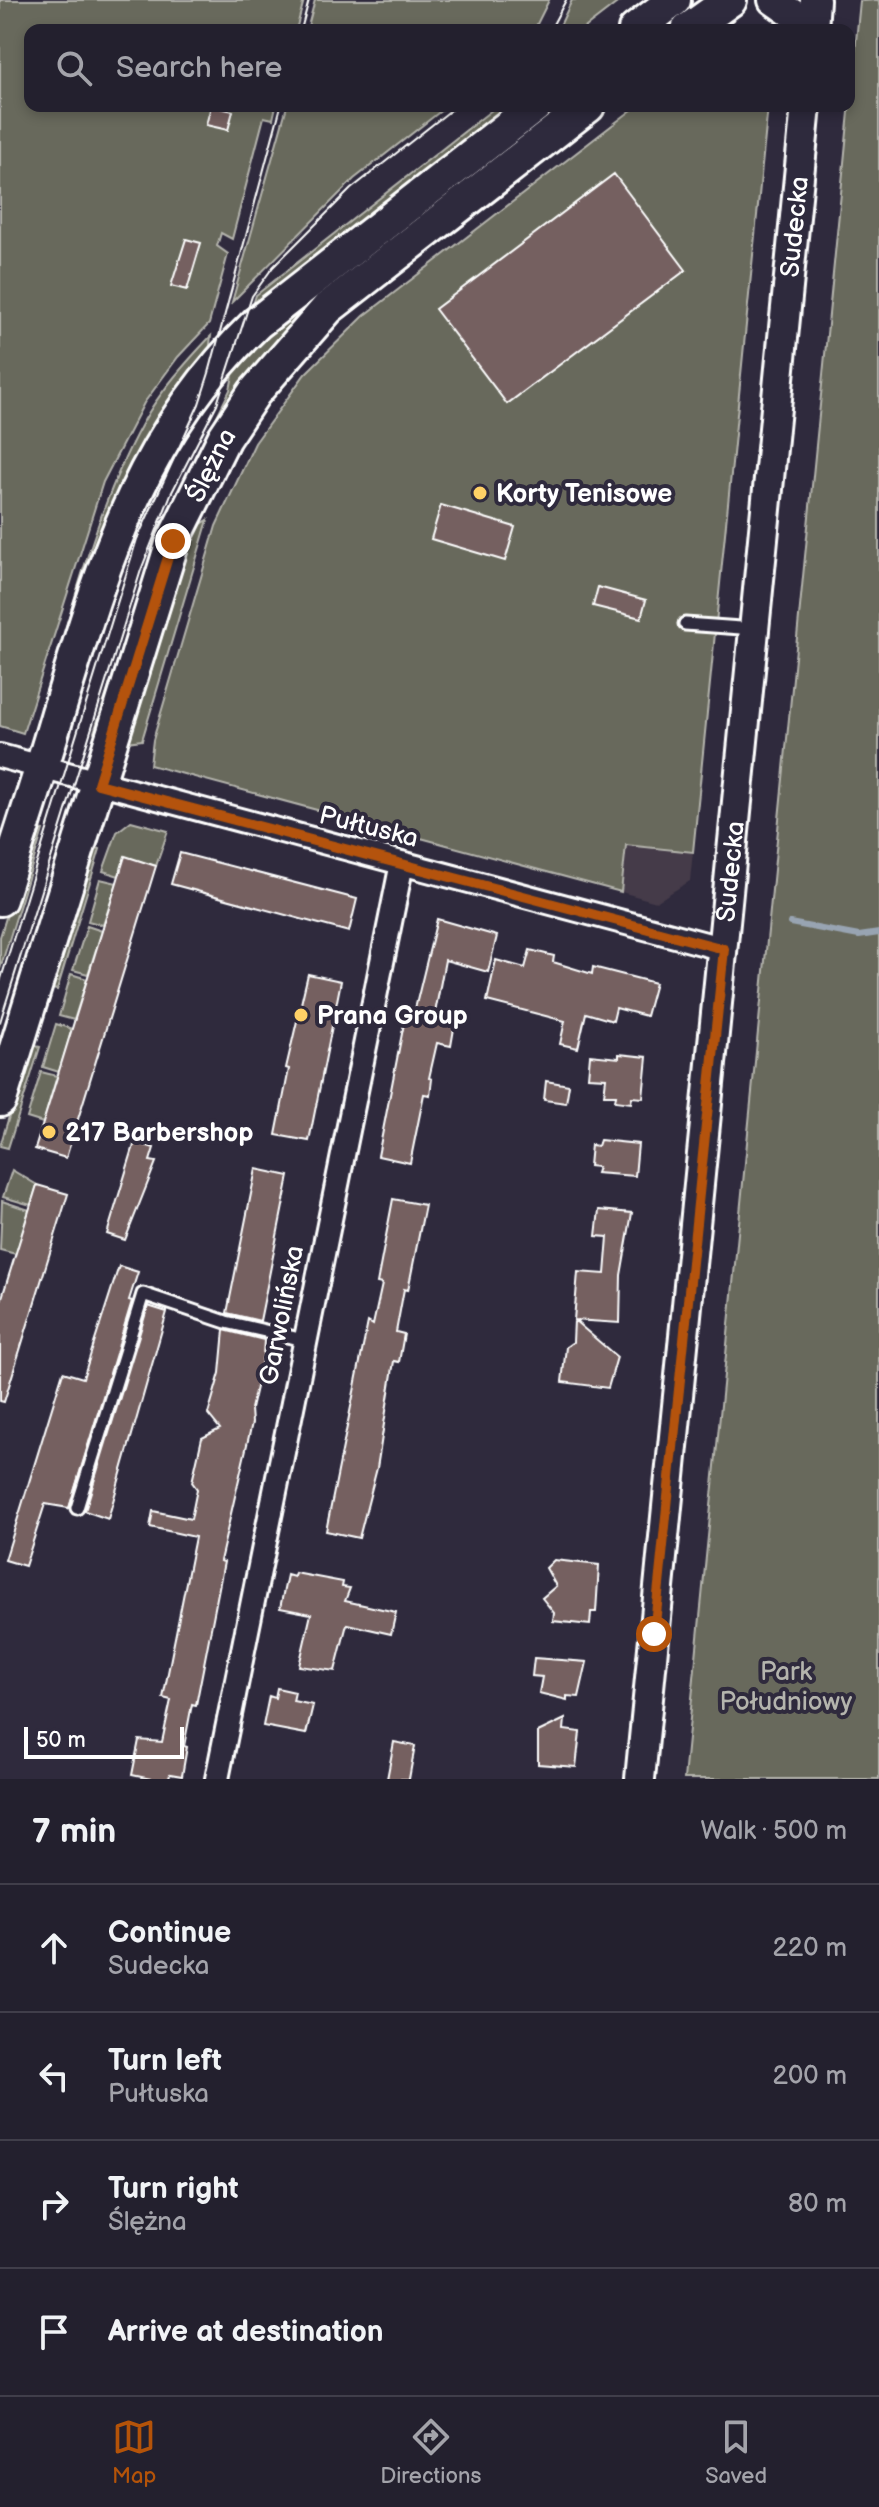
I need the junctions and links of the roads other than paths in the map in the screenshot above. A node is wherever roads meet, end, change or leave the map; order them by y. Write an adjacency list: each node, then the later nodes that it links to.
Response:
1 (674, 0): 5 (main road)
2 (730, 0): 6 (main road)
3 (773, 0): 7 (street)
4 (815, 0): 8 (street)
5 (643, 24)
6 (696, 24)
7 (804, 24)
8 (811, 24)
9 (527, 112): 15 (main road, Ślężna)
10 (580, 112): 16 (main road, Ślężna)
11 (805, 112): 13 (street, Sudecka)
12 (685, 624): 13 (lane)
13 (756, 629): 19 (street, Sudecka)
14 (0, 756): 15 (street, Pułtuska)
15 (40, 770): 16 (street, Pułtuska); 18 (main road, Ślężna)
16 (98, 784): 17 (street, Pułtuska); 20 (main road, Ślężna)
17 (402, 863): 19 (street, Pułtuska); 21 (street, Garwolińska)
18 (0, 899)
19 (724, 949): 24 (street, Sudecka)
20 (0, 1100)
21 (304, 1340): 22 (lane); 23 (street, Garwolińska)
22 (77, 1508)
23 (217, 1779)
24 (640, 1779)

